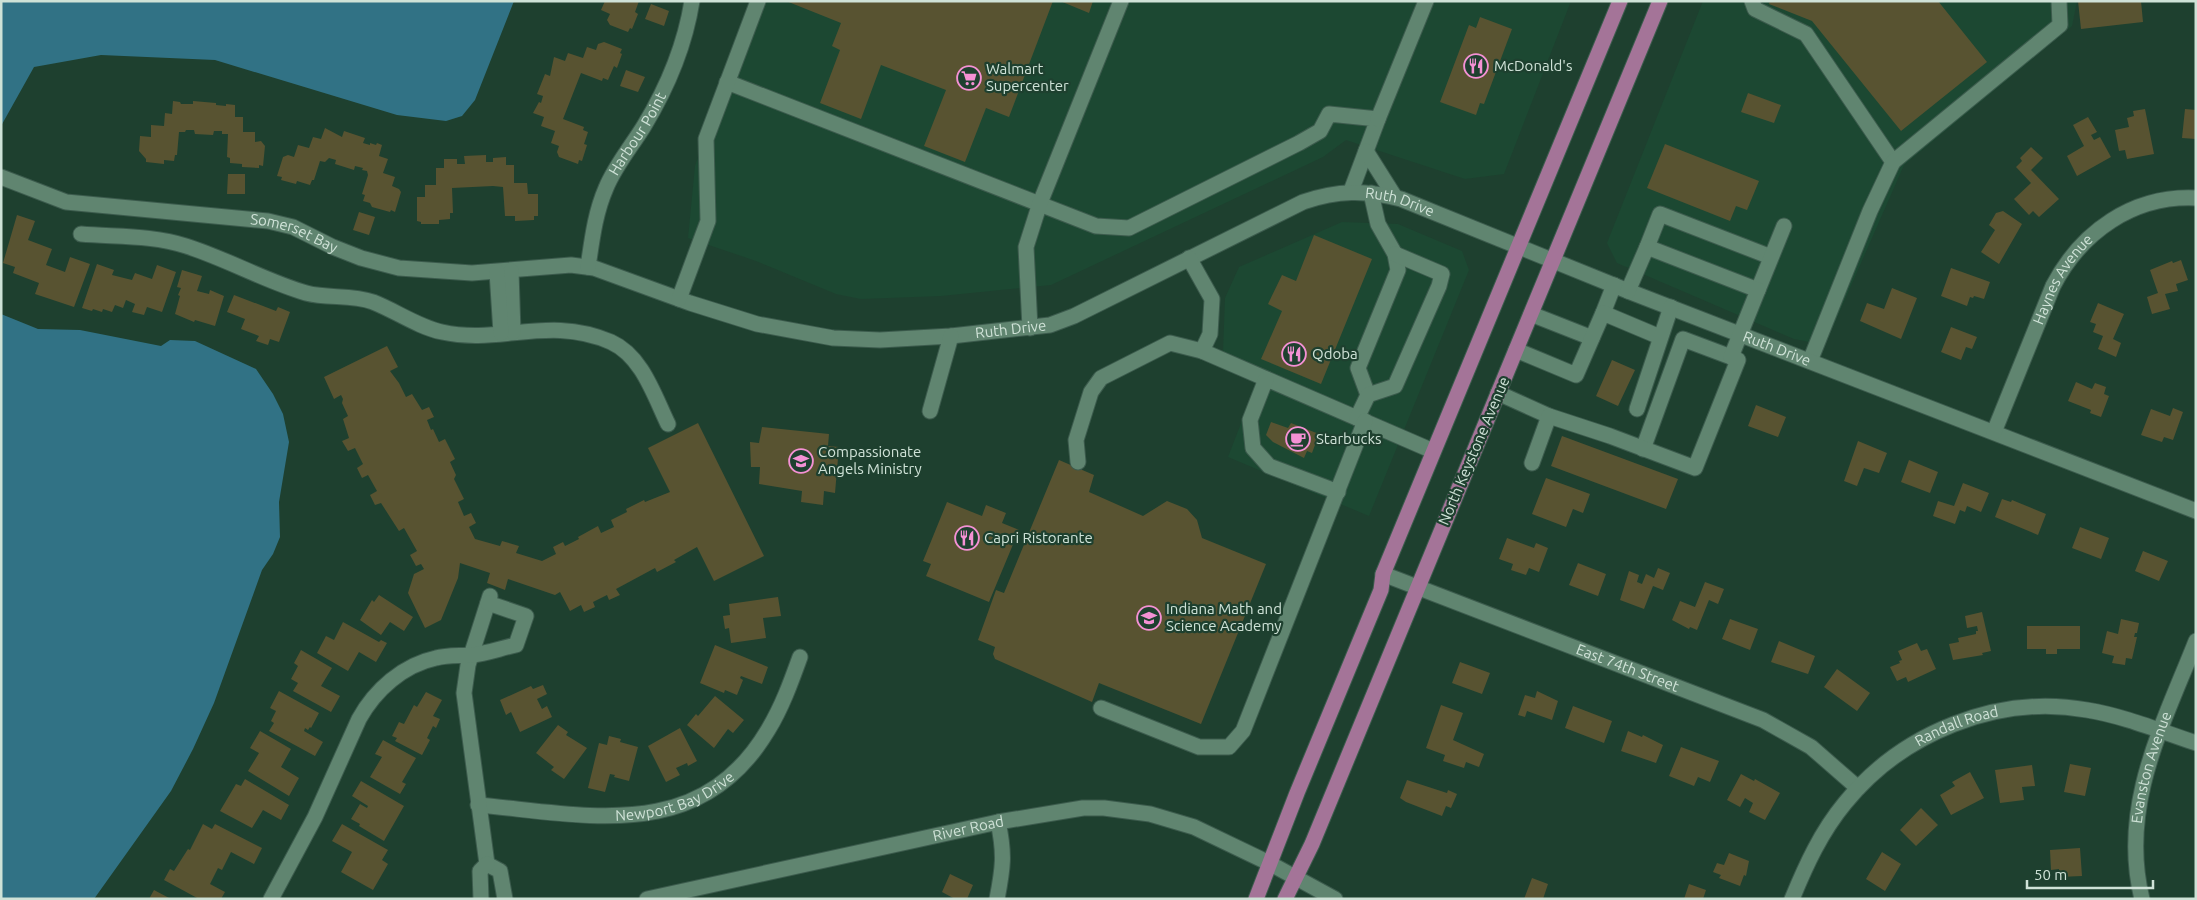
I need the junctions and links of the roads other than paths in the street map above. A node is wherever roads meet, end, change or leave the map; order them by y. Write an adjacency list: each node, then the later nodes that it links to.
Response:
1 (692, 1): 27 (street, Harbour Point)
2 (758, 1): 9 (street)
3 (1121, 1): 18 (street)
4 (1426, 1): 10 (street)
5 (1620, 1): 21 (main road, North Keystone Avenue)
6 (1660, 1): 26 (main road, North Keystone Avenue)
7 (1752, 1): 12 (street)
8 (2059, 1): 12 (street)
9 (727, 82): 18 (street); 32 (street)
10 (1378, 119): 11 (street); 18 (street)
11 (1366, 151): 14 (street); 16 (street)
12 (1893, 162): 45 (street)
13 (1, 177): 28 (street, Somerset Bay)
14 (1351, 191): 15 (street, Ruth Drive); 25 (street, Ruth Drive)
15 (1371, 193): 16 (street, Ruth Drive); 23 (street)
16 (1395, 197): 21 (street, Ruth Drive)
17 (2196, 198): 54 (street, Haynes Avenue)
18 (1040, 203): 36 (street)
19 (1784, 226): 24 (street)
20 (81, 234): 37 (street)
21 (1518, 247): 26 (street, Ruth Drive); 55 (main road, North Keystone Avenue)
22 (1647, 247): 24 (street); 30 (street); 31 (street)
23 (1395, 254): 48 (street); 48 (street)
24 (1771, 257): 30 (street)
25 (1189, 258): 36 (street, Ruth Drive); 43 (street)
26 (1553, 261): 29 (street, Ruth Drive); 35 (main road, North Keystone Avenue)
27 (588, 267): 28 (street, Somerset Bay); 32 (street, Ruth Drive)
28 (504, 272): 37 (street)
29 (1614, 285): 31 (street, Ruth Drive); 34 (street)
30 (1758, 290): 38 (street)
31 (1628, 291): 33 (street, Ruth Drive)
32 (679, 299): 39 (street, Ruth Drive)
33 (1671, 307): 38 (street, Ruth Drive); 40 (street)
34 (1603, 313): 40 (street); 41 (street)
35 (1531, 314): 41 (street); 42 (main road, North Keystone Avenue)
36 (1030, 328): 39 (street, Ruth Drive)
37 (507, 332): 53 (street)
38 (1740, 334): 44 (street); 45 (street, Ruth Drive)
39 (951, 336): 50 (street)
40 (1660, 336): 49 (street)
41 (1592, 338): 42 (street)
42 (1516, 350): 47 (main road, North Keystone Avenue)
43 (1202, 351): 46 (street); 57 (street)
44 (1731, 357): 56 (street); 56 (street)
45 (1810, 361): 54 (street, Ruth Drive)
46 (1266, 379): 52 (street); 59 (street)
47 (1498, 393): 51 (street); 62 (main road, North Keystone Avenue)
48 (1368, 395): 52 (street)
49 (1637, 409)
50 (930, 411)
51 (1549, 416): 56 (street); 58 (street)
52 (1361, 420): 55 (street); 59 (street)
53 (668, 424)
54 (1994, 432): 60 (street, Ruth Drive)
55 (1433, 450): 61 (main road, North Keystone Avenue)
56 (1643, 450)
57 (1078, 462)
58 (1532, 463)
59 (1338, 492): 66 (street)
60 (2196, 511)
61 (1383, 574): 62 (street, East 74th Street); 73 (main road, North Keystone Avenue)
62 (1417, 588): 69 (street, East 74th Street); 73 (main road, North Keystone Avenue)
63 (2196, 641): 67 (street, Evanston Avenue)
64 (471, 655): 64 (street); 70 (street); 74 (street)
65 (800, 657): 70 (street, Newport Bay Drive)
66 (1101, 708)
67 (2161, 731): 68 (street, Randall Road); 69 (street, Randall Road); 83 (street, Evanston Avenue)
68 (2196, 743)
69 (1858, 788): 82 (street, Randall Road)
70 (478, 806): 72 (street)
71 (998, 822): 73 (street, River Road); 77 (street, River Road); 78 (street)
72 (487, 864): 75 (street); 76 (street)
73 (1282, 870): 79 (main road, North Keystone Avenue); 80 (main road, North Keystone Avenue); 81 (street, River Road)
74 (271, 899)
75 (481, 899)
76 (505, 899)
77 (647, 899)
78 (997, 899)
79 (1256, 899)
80 (1285, 899)
81 (1335, 899)
82 (1792, 899)
83 (2142, 899)

